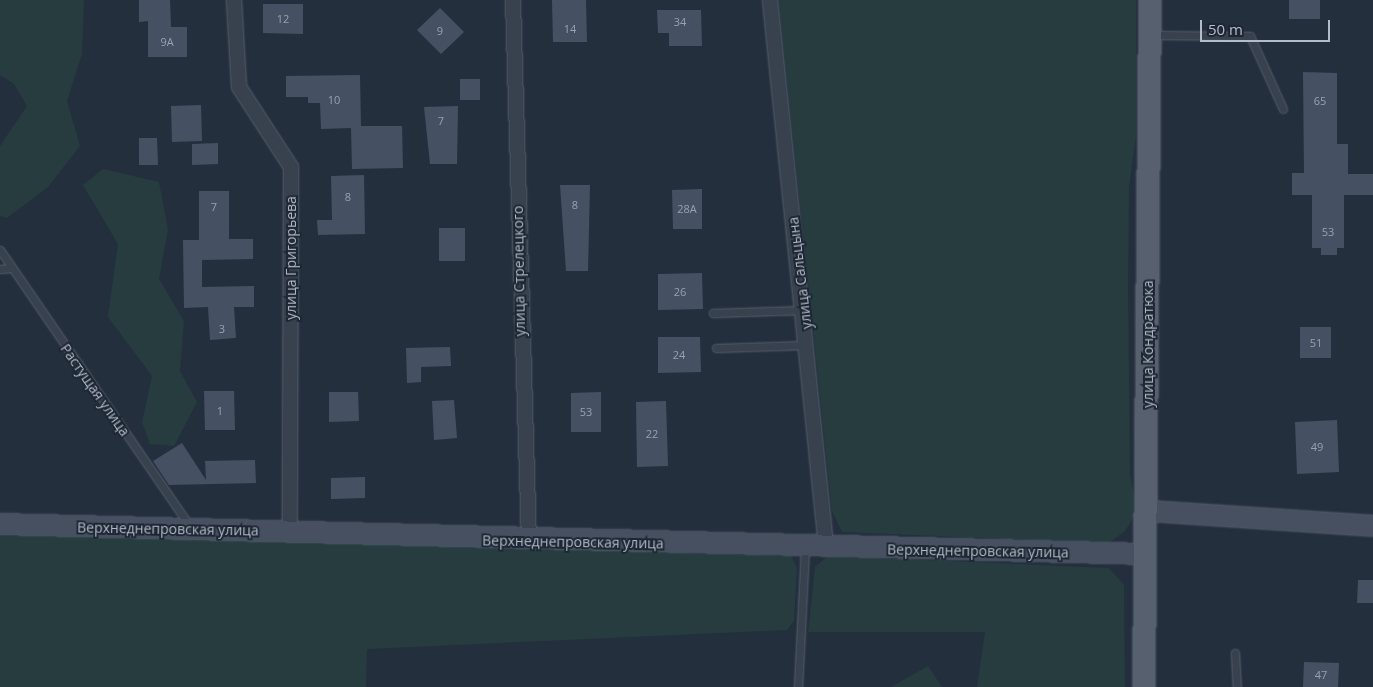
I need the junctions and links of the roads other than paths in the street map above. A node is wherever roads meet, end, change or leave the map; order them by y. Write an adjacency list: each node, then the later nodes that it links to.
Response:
1 (234, 0): 18 (street, улица Григорьева)
2 (512, 0): 19 (street, улица Стрелецкого)
3 (770, 0): 10 (street, улица Сальцына)
4 (1150, 0): 5 (main road, улица Кондратюка)
5 (1149, 35): 6 (lane); 14 (main road, улица Кондратюка)
6 (1283, 108)
7 (0, 250): 8 (lane, Растущая улица)
8 (12, 268): 9 (lane); 17 (lane, Растущая улица)
9 (0, 269)
10 (804, 310): 11 (lane); 12 (street, улица Сальцына)
11 (713, 313)
12 (809, 345): 13 (lane); 21 (street, улица Сальцына)
13 (716, 348)
14 (1148, 511): 16 (street); 22 (main road, улица Кондратюка)
15 (0, 524): 17 (street, Верхнеднепровская улица)
16 (1373, 526)
17 (192, 529): 18 (street, Верхнеднепровская улица)
18 (290, 532): 19 (street, Верхнеднепровская улица)
19 (529, 541): 20 (street, Верхнеднепровская улица)
20 (805, 546): 21 (street, Верхнеднепровская улица); 24 (lane)
21 (826, 546): 22 (street, Верхнеднепровская улица)
22 (1146, 554): 25 (main road, улица Кондратюка)
23 (1235, 653): 26 (lane)
24 (798, 687)
25 (1144, 687)
26 (1237, 687)

